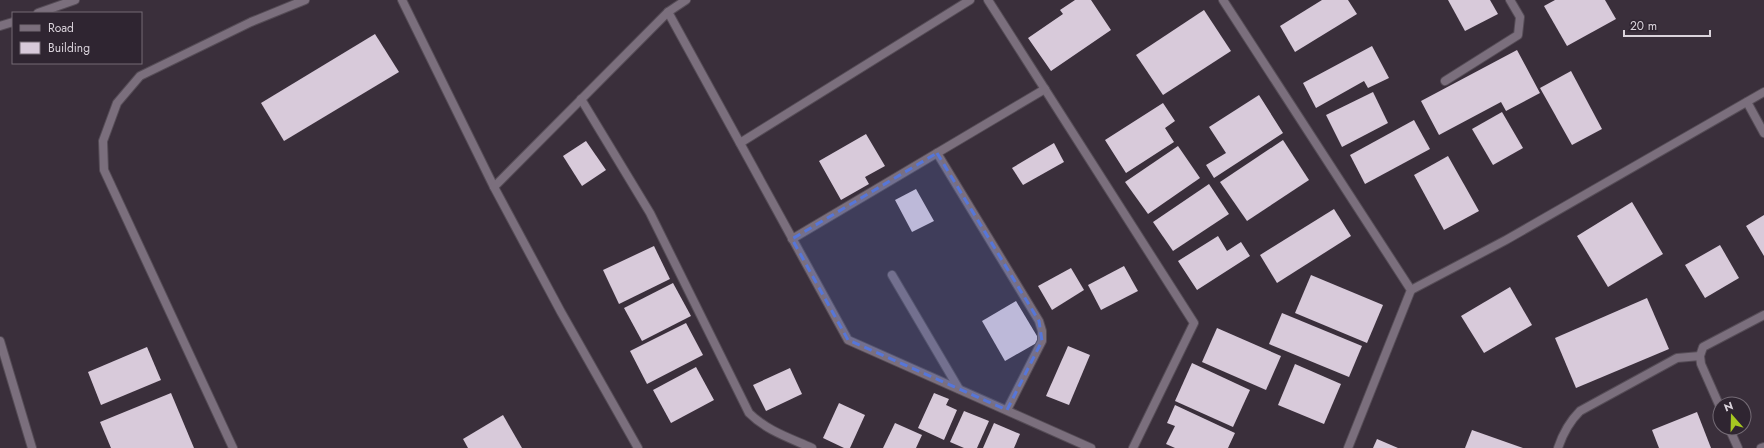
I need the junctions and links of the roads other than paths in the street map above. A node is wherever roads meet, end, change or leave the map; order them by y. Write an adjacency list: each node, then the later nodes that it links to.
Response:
1 (75, 0): 9 (street)
2 (305, 0): 33 (street)
3 (402, 0): 21 (street)
4 (686, 0): 10 (street)
5 (970, 0): 19 (street)
6 (988, 0): 14 (street)
7 (1223, 0): 24 (street)
8 (1510, 0): 13 (street)
9 (41, 12)
10 (668, 12): 16 (street); 19 (street)
11 (12, 22): 12 (street)
12 (0, 26)
13 (1445, 81)
14 (1045, 89): 20 (street); 37 (street)
15 (1764, 92): 17 (street)
16 (581, 100): 21 (street); 35 (street)
17 (1747, 102): 18 (street); 24 (street)
18 (1764, 133)
19 (740, 144): 22 (street)
20 (937, 153): 22 (street); 30 (street)
21 (494, 186): 34 (street)
22 (792, 239): 28 (street)
23 (892, 276): 28 (street)
24 (1411, 290): 38 (street)
25 (1764, 315): 27 (street)
26 (0, 341): 32 (street)
27 (1700, 356): 29 (street); 39 (street)
28 (959, 389): 30 (street)
29 (1715, 396)
30 (1006, 410): 36 (street)
31 (1733, 436): 40 (street)
32 (32, 448)
33 (233, 448)
34 (638, 448)
35 (812, 448)
36 (1091, 448)
37 (1132, 448)
38 (1348, 448)
39 (1558, 448)
40 (1738, 448)

